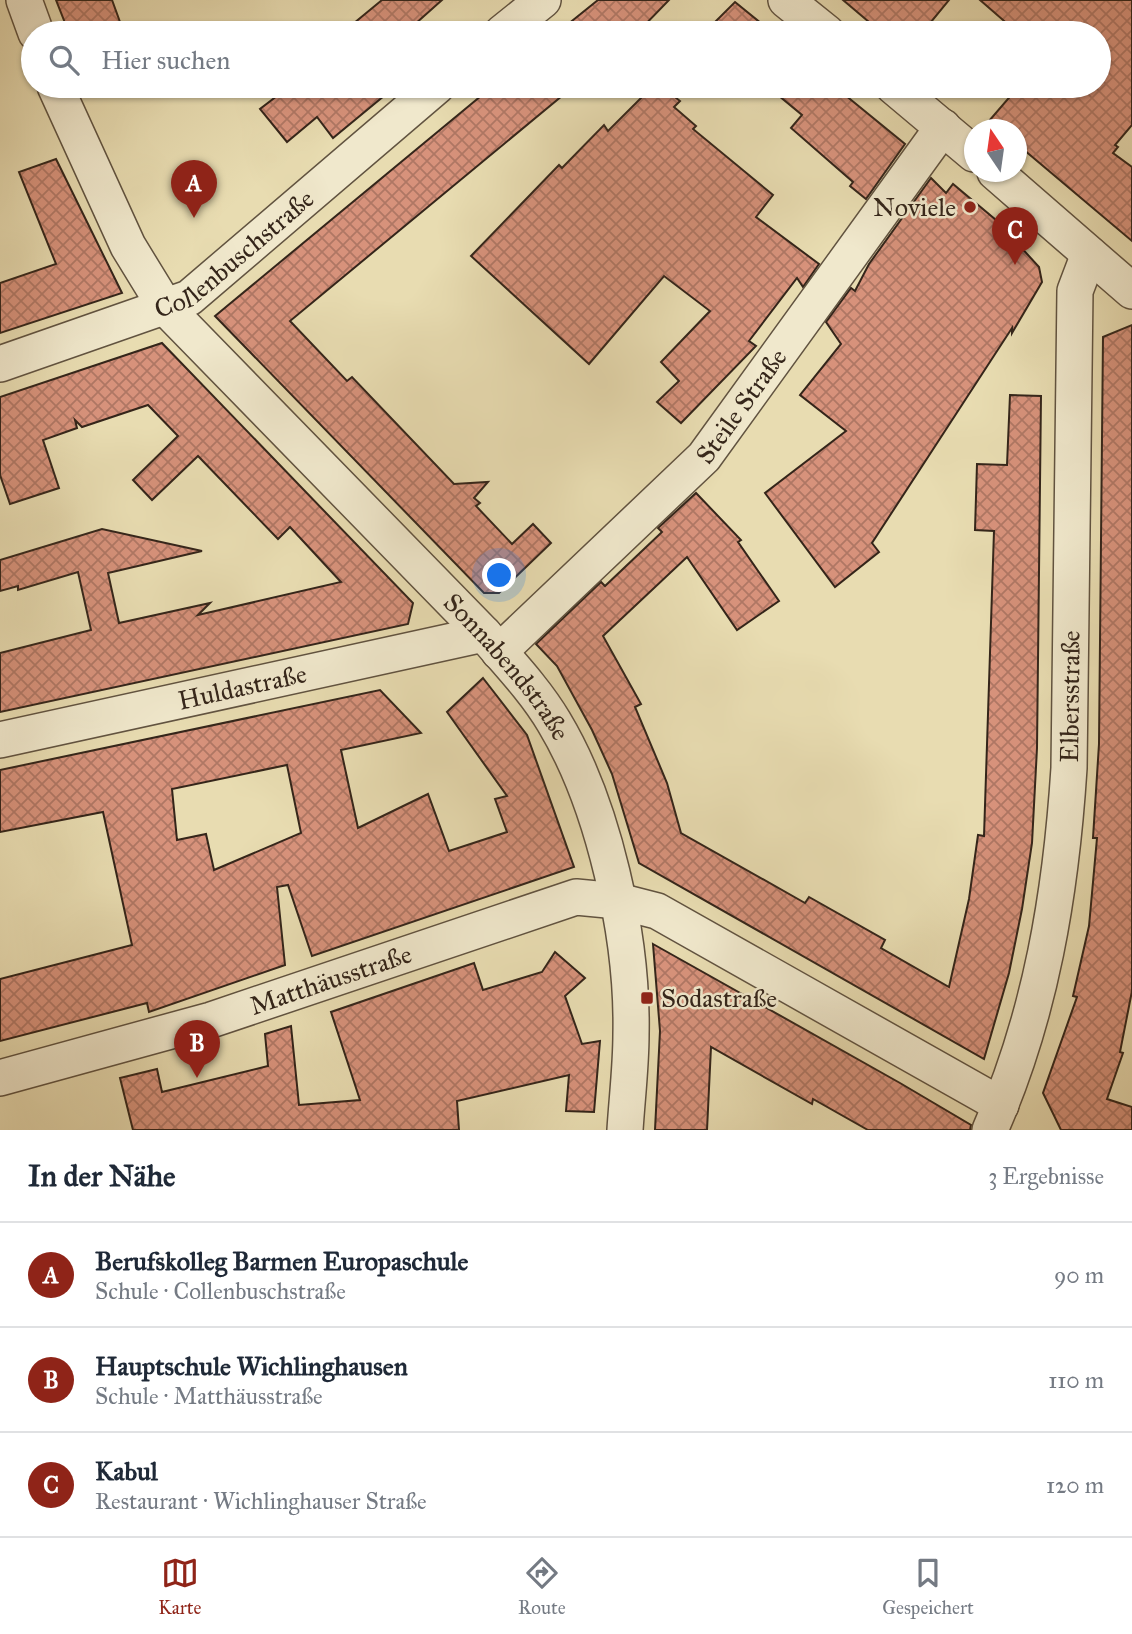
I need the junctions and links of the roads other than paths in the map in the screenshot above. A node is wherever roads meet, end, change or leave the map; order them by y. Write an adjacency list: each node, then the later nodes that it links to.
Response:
1 (24, 0): 4 (street)
2 (543, 0): 5 (street)
3 (786, 0): 6 (street)
4 (32, 21)
5 (517, 21)
6 (812, 21)
7 (60, 98): 15 (street, Sonnabendstraße)
8 (423, 98): 15 (street, Collenbuschstraße)
9 (908, 98): 10 (street)
10 (943, 127): 11 (street); 17 (street, Steile Straße)
11 (964, 145)
12 (1006, 182): 13 (street)
13 (1089, 254): 14 (street); 21 (street, Elbersstraße)
14 (1132, 291)
15 (166, 308): 16 (street, Collenbuschstraße); 17 (street, Sonnabendstraße)
16 (0, 364)
17 (492, 643): 18 (street, Huldastraße); 19 (street, Sonnabendstraße)
18 (0, 740)
19 (618, 901): 20 (street, Matthäusstraße); 21 (street); 22 (street, Sonnabendstraße)
20 (0, 1078)
21 (996, 1118)
22 (625, 1130)

